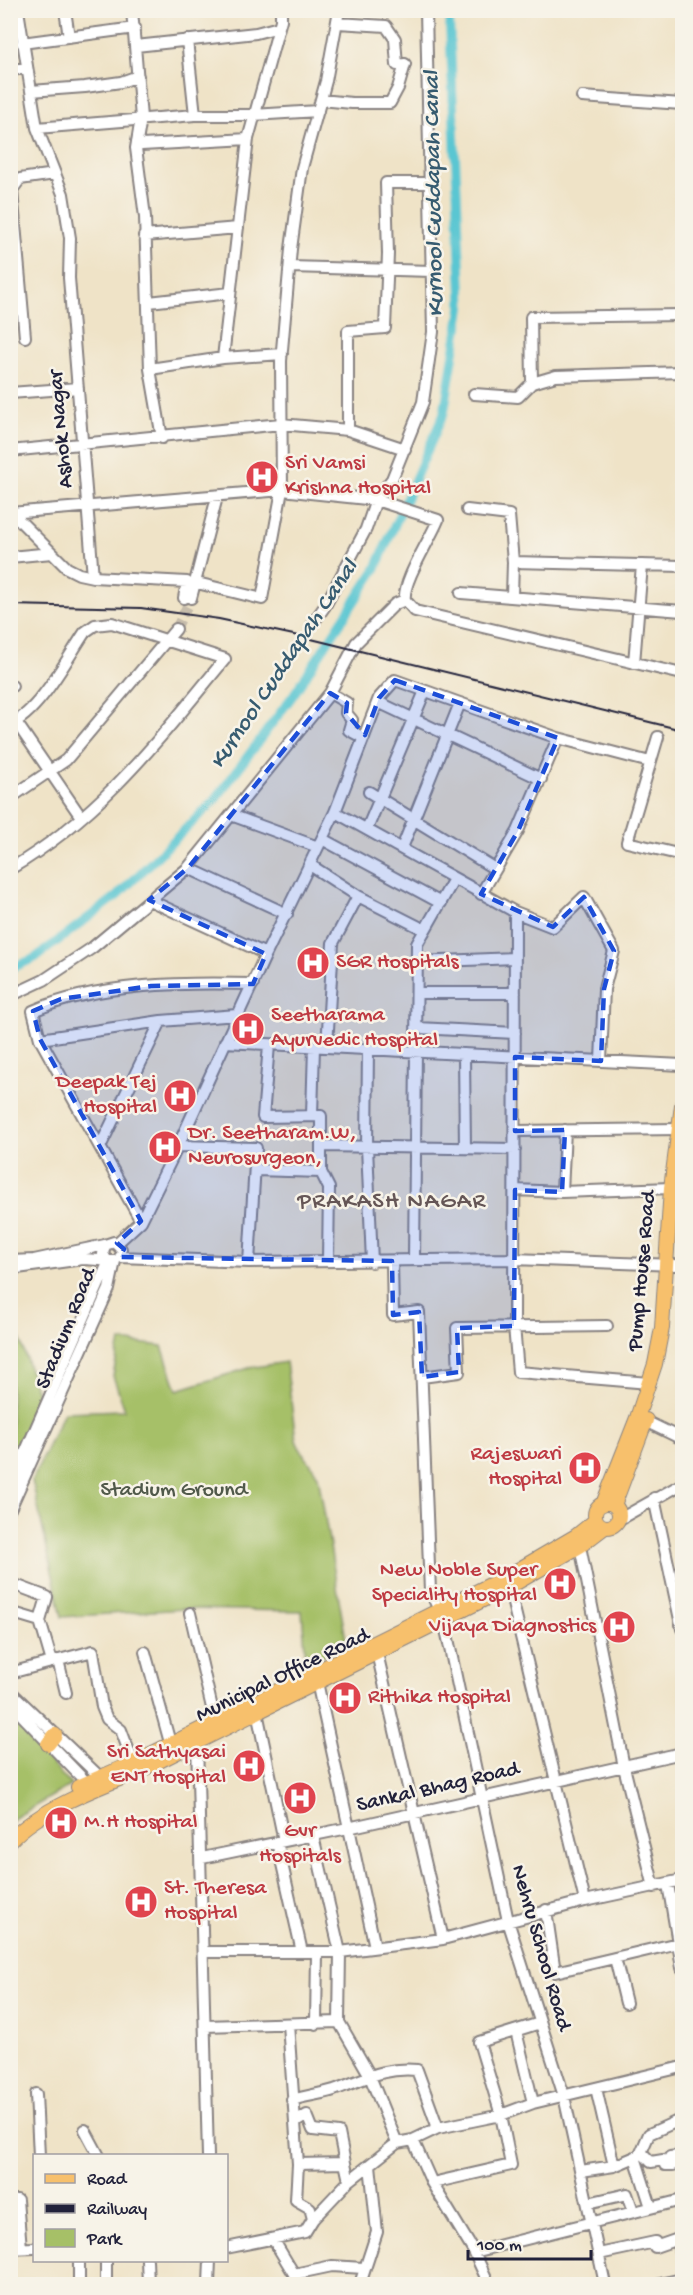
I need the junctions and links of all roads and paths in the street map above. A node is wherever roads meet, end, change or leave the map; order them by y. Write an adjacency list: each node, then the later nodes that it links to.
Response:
1 (18, 10): 12 (street, Ashok Nagar)
2 (65, 10): 10 (street)
3 (132, 10): 9 (street)
4 (281, 10): 8 (street)
5 (339, 10): 7 (street)
6 (426, 10): 28 (street)
7 (338, 23): 20 (street); 20 (street)
8 (279, 27): 11 (street); 22 (street)
9 (135, 28): 10 (street); 13 (street)
10 (69, 37): 12 (street)
11 (187, 40): 13 (street); 21 (street)
12 (22, 43): 14 (street, Ashok Nagar)
13 (136, 46): 16 (street)
14 (27, 68): 15 (street); 17 (street, Ashok Nagar)
15 (10, 70)
16 (138, 76): 17 (street); 23 (street)
17 (31, 91): 24 (street, Ashok Nagar)
18 (582, 97): 19 (street)
19 (682, 104)
20 (319, 105): 22 (street); 31 (street)
21 (195, 115): 22 (street); 23 (street)
22 (253, 115): 25 (street)
23 (141, 118): 24 (street); 26 (street)
24 (37, 128): 27 (street, Ashok Nagar)
25 (248, 139): 26 (street); 29 (street)
26 (137, 141): 30 (street)
27 (55, 174): 37 (street); 43 (street, Ashok Nagar)
28 (430, 183): 32 (street); 33 (street)
29 (238, 228): 30 (street); 34 (street)
30 (144, 236): 35 (street)
31 (290, 267): 33 (street); 38 (street)
32 (432, 270): 33 (street); 50 (street)
33 (387, 271): 47 (street)
34 (230, 293): 35 (street); 39 (street)
35 (149, 302): 40 (street)
36 (682, 315): 42 (street)
37 (25, 337)
38 (282, 354): 39 (street); 46 (street)
39 (223, 358): 40 (street)
40 (150, 369): 48 (street)
41 (682, 372): 42 (street)
42 (532, 383): 45 (street)
43 (78, 388): 44 (street); 49 (street, Ashok Nagar)
44 (10, 393)
45 (474, 394)
46 (281, 424): 47 (street); 48 (street); 52 (street)
47 (348, 430): 50 (street)
48 (162, 438): 49 (street)
49 (83, 446): 51 (street); 55 (street, Ashok Nagar)
50 (405, 449): 54 (street)
51 (10, 451)
52 (282, 490): 53 (street); 54 (street); 64 (street)
53 (217, 497): 55 (street); 64 (street)
54 (380, 502): 68 (street); 71 (street)
55 (88, 506): 57 (street); 63 (street, Ashok Nagar)
56 (467, 510): 60 (street)
57 (11, 513): 58 (street)
58 (52, 553): 59 (street); 63 (street)
59 (10, 557)
60 (513, 562): 61 (street); 66 (street)
61 (642, 565): 62 (street); 69 (street)
62 (682, 566)
63 (93, 577): 64 (street)
64 (192, 582): 67 (street)
65 (461, 593): 66 (street)
66 (512, 596): 69 (street)
67 (188, 598)
68 (405, 600): 73 (street); 76 (street)
69 (639, 607): 70 (street); 73 (street)
70 (682, 611)
71 (313, 623)
72 (172, 634): 80 (street); 86 (street); 93 (street)
73 (634, 663): 74 (street)
74 (682, 674)
75 (425, 691): 77 (street); 78 (street); 79 (street)
76 (330, 693): 83 (street); 92 (street)
77 (378, 702): 79 (street); 83 (street)
78 (460, 703): 81 (street); 84 (street)
79 (414, 719): 81 (street); 90 (street)
80 (13, 723): 86 (street)
81 (447, 735): 87 (street); 94 (street)
82 (658, 737): 85 (street)
83 (364, 738): 91 (street)
84 (558, 738): 85 (street); 87 (street)
85 (650, 762): 98 (street)
86 (50, 771): 89 (street); 93 (street)
87 (541, 778): 102 (street)
88 (369, 792): 90 (street)
89 (10, 798)
90 (382, 799): 94 (street); 95 (street)
91 (335, 812): 95 (street); 96 (street)
92 (231, 815): 96 (street); 100 (street)
93 (81, 817): 101 (street)
94 (413, 818): 97 (street); 102 (street)
95 (368, 829): 97 (street)
96 (320, 843): 99 (street); 107 (street)
97 (402, 848): 103 (street)
98 (682, 855)
99 (310, 865): 105 (street); 109 (street)
100 (188, 868): 106 (street); 109 (street)
101 (10, 869)
102 (495, 869): 104 (street)
103 (454, 879): 104 (street); 107 (street)
104 (481, 894): 108 (street)
105 (358, 896): 110 (street); 126 (street)
106 (149, 900): 111 (street); 117 (street)
107 (441, 903): 110 (street)
108 (515, 912): 112 (street); 131 (street)
109 (287, 914): 111 (street)
110 (424, 930): 113 (street)
111 (266, 954): 114 (street)
112 (515, 958): 113 (street); 116 (street)
113 (417, 962): 115 (street)
114 (253, 984): 118 (street); 122 (street)
115 (418, 993): 116 (street); 120 (street)
116 (515, 993): 121 (street)
117 (10, 996)
118 (237, 1015): 119 (street); 123 (street)
119 (161, 1021): 122 (street); 138 (street)
120 (418, 1028): 121 (street); 128 (street)
121 (515, 1033): 130 (street)
122 (40, 1039): 138 (street)
123 (225, 1042): 124 (street); 139 (street)
124 (269, 1045): 125 (street); 134 (street)
125 (314, 1047): 126 (street); 134 (street)
126 (327, 1047): 127 (street)
127 (368, 1050): 128 (street); 141 (street)
128 (415, 1052): 129 (street); 142 (street)
129 (464, 1054): 130 (street); 143 (street)
130 (515, 1057): 131 (street); 137 (street)
131 (602, 1061): 132 (street)
132 (682, 1065)
133 (682, 1105): 135 (main road, Pump House Road)
134 (312, 1115): 140 (street)
135 (679, 1129): 136 (street); 148 (main road, Pump House Road)
136 (565, 1130): 137 (street); 150 (street)
137 (515, 1131): 144 (street)
138 (101, 1145): 151 (street)
139 (178, 1146): 145 (street); 151 (street)
140 (321, 1146): 141 (street); 146 (street)
141 (367, 1147): 142 (street); 161 (street)
142 (414, 1148): 143 (street); 157 (street)
143 (465, 1148): 144 (street)
144 (515, 1149): 149 (street)
145 (255, 1170): 146 (street); 160 (street)
146 (321, 1172): 156 (street)
147 (682, 1173): 148 (main road)
148 (678, 1182): 150 (street); 162 (main road)
149 (514, 1190): 150 (street); 154 (street)
150 (562, 1192)
151 (141, 1221): 152 (street)
152 (117, 1243): 153 (street); 155 (street)
153 (105, 1245): 155 (street); 158 (street)
154 (514, 1259): 157 (street); 162 (street); 164 (street)
155 (112, 1260): 160 (street); 163 (street); 171 (street, Stadium Road); 174 (street, Stadium Road)
156 (328, 1260): 160 (street); 161 (street)
157 (414, 1260): 159 (street)
158 (10, 1261)
159 (392, 1261): 161 (street); 166 (street, Nehru School Road)
160 (249, 1262)
161 (372, 1262)
162 (671, 1265): 167 (main road, Pump House Road); 168 (main road)
163 (10, 1269)
164 (514, 1326): 165 (street); 166 (street); 167 (street)
165 (607, 1326)
166 (422, 1377): 182 (street, Nehru School Road)
167 (649, 1383): 173 (main road, Pump House Road)
168 (645, 1421): 169 (street); 173 (main road)
169 (682, 1439)
170 (682, 1484): 172 (street)
171 (10, 1487)
172 (654, 1498): 175 (street); 184 (street)
173 (608, 1505): 175 (main road); 176 (main road)
174 (10, 1509)
175 (618, 1520): 176 (main road)
176 (600, 1523): 177 (main road, Municipal Office Road); 182 (main road, Municipal Office Road)
177 (580, 1546): 179 (main road, Municipal Office Road); 199 (street)
178 (10, 1583): 183 (street)
179 (509, 1587): 182 (main road, Municipal Office Road); 201 (street)
180 (10, 1612): 183 (street)
181 (190, 1613): 194 (street)
182 (442, 1615): 186 (main road, Municipal Office Road); 194 (main road, Municipal Office Road); 203 (street, Nehru School Road)
183 (40, 1621): 187 (street)
184 (682, 1629)
185 (145, 1652): 197 (street)
186 (377, 1653): 189 (main road, Municipal Office Road); 204 (street)
187 (55, 1661): 188 (street); 191 (street); 200 (street)
188 (10, 1673)
189 (317, 1682): 193 (main road, Municipal Office Road); 205 (street)
190 (10, 1691): 195 (street)
191 (66, 1693)
192 (10, 1703): 195 (street)
193 (257, 1713): 196 (main road, Municipal Office Road); 209 (street)
194 (215, 1721): 197 (main road, Municipal Office Road)
195 (51, 1739): 202 (street)
196 (197, 1741): 197 (main road, Municipal Office Road); 210 (street)
197 (171, 1748): 200 (main road, Municipal Office Road)
198 (682, 1753): 199 (street, Sankal Bhag Road)
199 (624, 1767): 201 (street, Sankal Bhag Road); 213 (street)
200 (135, 1768): 202 (main road, Municipal Office Road)
201 (555, 1783): 203 (street, Sankal Bhag Road); 214 (street)
202 (94, 1784): 206 (main road, Municipal Office Road); 208 (main road, Municipal Office Road)
203 (481, 1798): 204 (street, Sankal Bhag Road); 217 (street, Nehru School Road)
204 (412, 1813): 205 (street, Sankal Bhag Road); 218 (street)
205 (348, 1828): 207 (street, Sankal Bhag Road); 220 (street)
206 (10, 1829)
207 (314, 1836): 209 (street, Sankal Bhag Road); 223 (street)
208 (10, 1841)
209 (281, 1842): 210 (street, Sankal Bhag Road); 222 (street)
210 (202, 1858): 221 (street)
211 (682, 1881): 212 (street)
212 (668, 1884): 213 (street); 216 (street)
213 (654, 1887): 214 (street)
214 (585, 1901): 215 (street)
215 (546, 1910): 217 (street); 225 (street)
216 (679, 1916): 219 (street)
217 (508, 1921): 218 (street); 229 (street, Nehru School Road)
218 (443, 1939): 220 (street)
219 (678, 1943): 225 (street); 226 (street)
220 (375, 1947): 223 (street)
221 (204, 1952): 222 (street); 232 (street)
222 (302, 1952): 224 (street)
223 (340, 1952): 224 (street); 228 (street)
224 (317, 1953): 231 (street)
225 (615, 1958): 227 (street)
226 (682, 1968)
227 (626, 2003)
228 (339, 2022): 231 (street); 235 (street)
229 (540, 2023): 233 (street); 238 (street, Nehru School Road)
230 (288, 2024): 231 (street); 232 (street); 239 (street)
231 (316, 2024)
232 (205, 2026): 250 (street)
233 (516, 2031): 240 (street); 241 (street)
234 (682, 2067): 236 (street)
235 (369, 2074): 239 (street); 244 (street); 247 (street)
236 (596, 2088): 238 (street); 256 (street)
237 (36, 2094): 248 (street)
238 (564, 2096): 240 (street); 257 (street, Nehru School Road)
239 (292, 2100): 243 (street)
240 (533, 2103): 241 (street)
241 (501, 2115): 244 (street); 259 (street)
242 (682, 2119): 251 (street)
243 (296, 2122): 252 (street); 254 (street)
244 (438, 2128): 246 (street)
245 (85, 2130): 249 (street)
246 (413, 2140): 247 (street); 259 (street)
247 (397, 2143): 255 (street)
248 (39, 2154)
249 (98, 2154)
250 (208, 2154)
251 (638, 2155): 253 (street); 256 (street); 263 (street)
252 (345, 2163): 254 (street); 258 (street)
253 (682, 2163)
254 (298, 2164): 265 (street)
255 (370, 2165): 258 (street); 278 (street)
256 (614, 2166): 257 (street)
257 (581, 2171): 262 (street, Nehru School Road)
258 (349, 2181): 265 (street)
259 (432, 2183): 271 (street)
260 (10, 2200): 268 (street)
261 (682, 2200): 263 (street)
262 (588, 2203): 264 (street); 266 (street, Nehru School Road)
263 (651, 2207): 264 (street)
264 (633, 2211): 266 (street)
265 (313, 2219): 267 (street)
266 (592, 2223): 271 (street); 272 (street, Nehru School Road)
267 (273, 2239): 270 (street); 279 (street)
268 (16, 2248): 269 (street)
269 (33, 2248)
270 (228, 2248)
271 (474, 2252): 286 (street)
272 (599, 2254): 277 (street); 287 (street, Nehru School Road)
273 (79, 2262): 281 (street)
274 (106, 2262): 282 (street)
275 (147, 2262): 283 (street)
276 (210, 2262): 284 (street)
277 (682, 2267)
278 (363, 2268): 279 (street); 285 (street)
279 (295, 2279)
280 (682, 2279): 288 (street)
281 (79, 2284)
282 (106, 2284)
283 (148, 2284)
284 (209, 2284)
285 (360, 2284)
286 (489, 2284)
287 (605, 2284)
288 (660, 2284)

